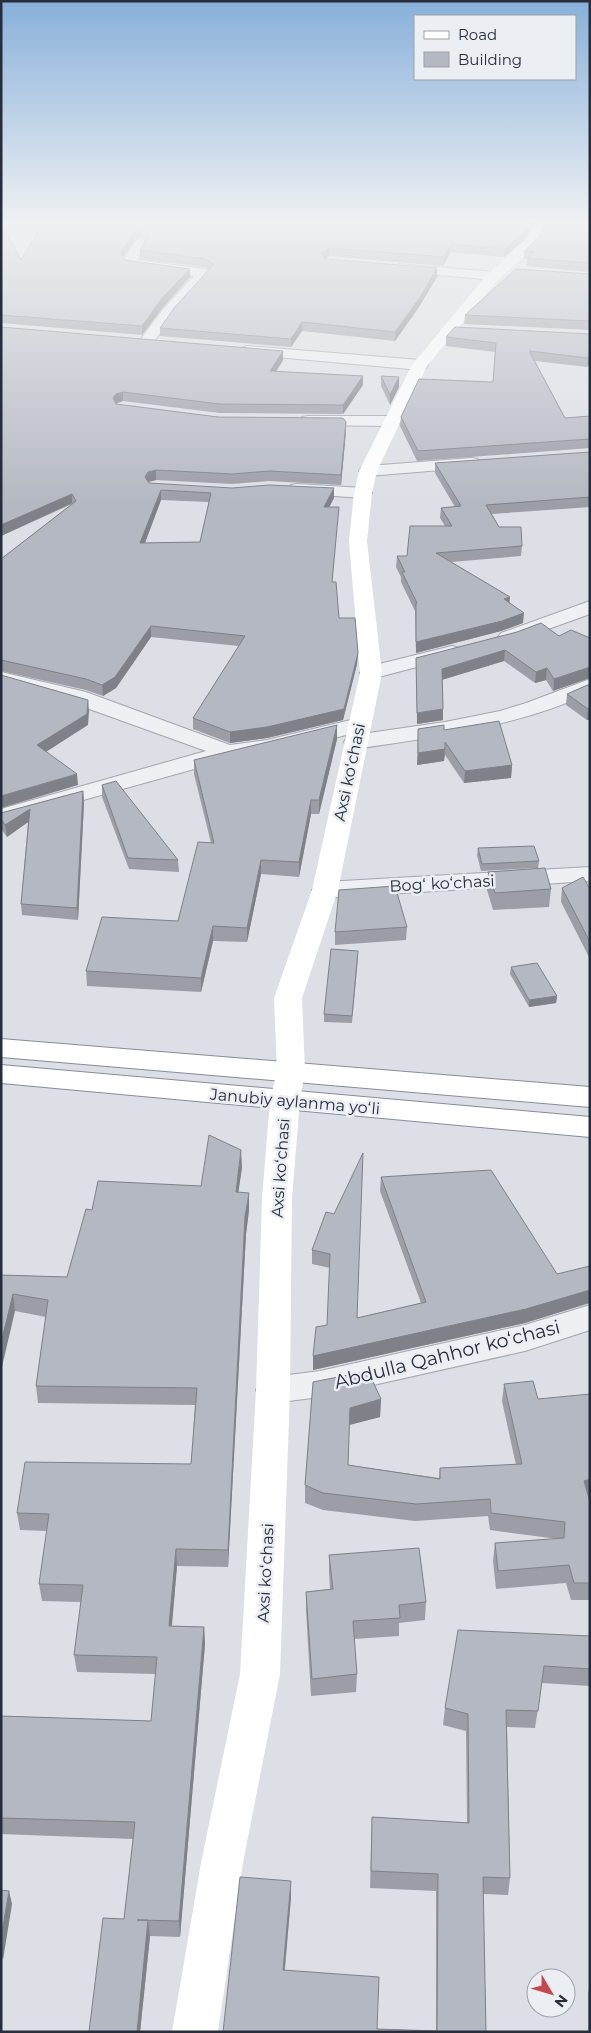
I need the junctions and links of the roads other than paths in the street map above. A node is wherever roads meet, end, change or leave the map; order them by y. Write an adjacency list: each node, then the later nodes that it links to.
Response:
1 (166, 315): 4 (street)
2 (471, 315): 7 (main road, Axsi koʻchasi)
3 (128, 339): 4 (street)
4 (148, 340): 5 (street)
5 (166, 342)
6 (232, 349): 7 (street)
7 (420, 365): 9 (main road, Axsi koʻchasi)
8 (292, 420): 9 (street)
9 (392, 422): 11 (main road, Axsi koʻchasi)
10 (484, 463): 11 (street)
11 (366, 482): 12 (street); 14 (main road, Axsi koʻchasi)
12 (279, 489)
13 (590, 607): 14 (street)
14 (371, 673): 17 (main road, Axsi koʻchasi)
15 (1, 678): 18 (street)
16 (590, 685): 17 (street)
17 (357, 734): 18 (street); 21 (main road, Axsi koʻchasi)
18 (228, 752): 19 (street)
19 (1, 816)
20 (590, 874): 21 (street, Bogʻ koʻchasi)
21 (325, 890): 23 (main road, Axsi koʻchasi)
22 (1, 1048): 23 (main road, Janubiy aylanma yoʻli)
23 (291, 1071): 25 (main road, Janubiy aylanma yoʻli); 26 (main road, Axsi koʻchasi)
24 (1, 1074): 26 (main road, Janubiy aylanma yoʻli)
25 (590, 1098)
26 (285, 1100): 27 (main road, Janubiy aylanma yoʻli); 29 (main road, Axsi koʻchasi)
27 (590, 1126)
28 (590, 1317): 29 (street, Abdulla Qahhor koʻchasi)
29 (273, 1390): 30 (main road, Axsi koʻchasi)
30 (195, 2032)

